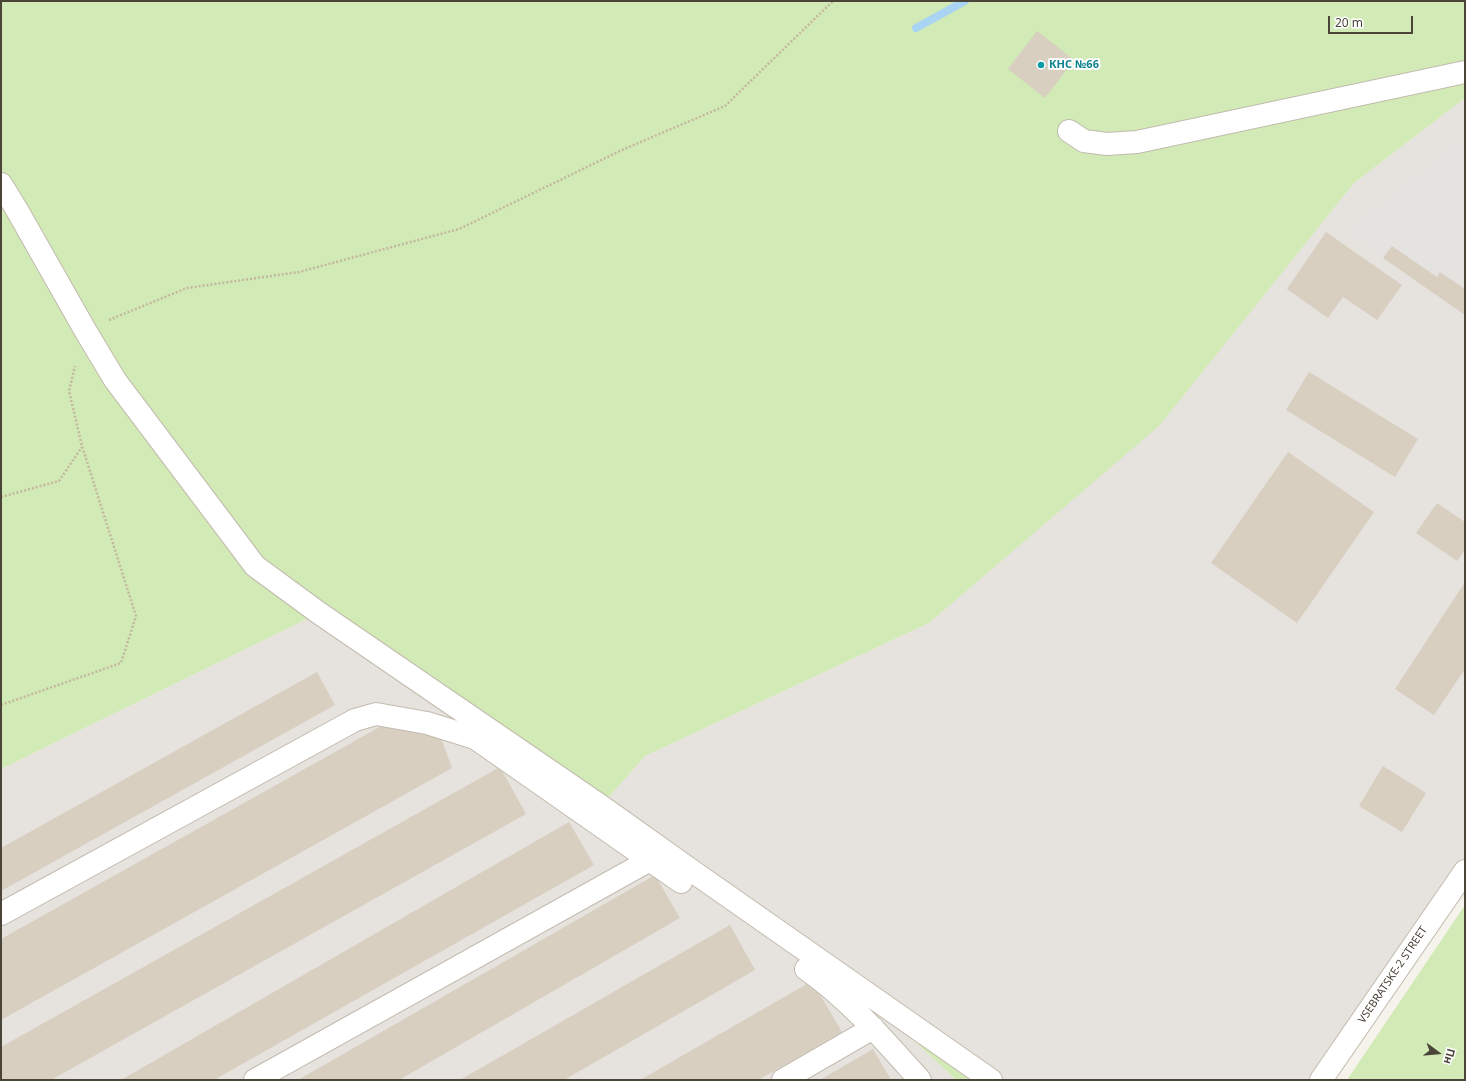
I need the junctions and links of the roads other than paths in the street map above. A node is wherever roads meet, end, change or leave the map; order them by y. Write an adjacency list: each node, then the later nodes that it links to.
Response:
1 (1465, 72): 2 (street)
2 (1069, 131)
3 (1, 184): 11 (street)
4 (650, 860): 6 (street); 7 (street); 8 (street)
5 (1465, 871): 12 (street, VSEBRATSKE-2 STREET)
6 (1, 914)
7 (873, 1028): 9 (street); 10 (street)
8 (255, 1080)
9 (783, 1080)
10 (920, 1080)
11 (991, 1080)
12 (1321, 1080)

